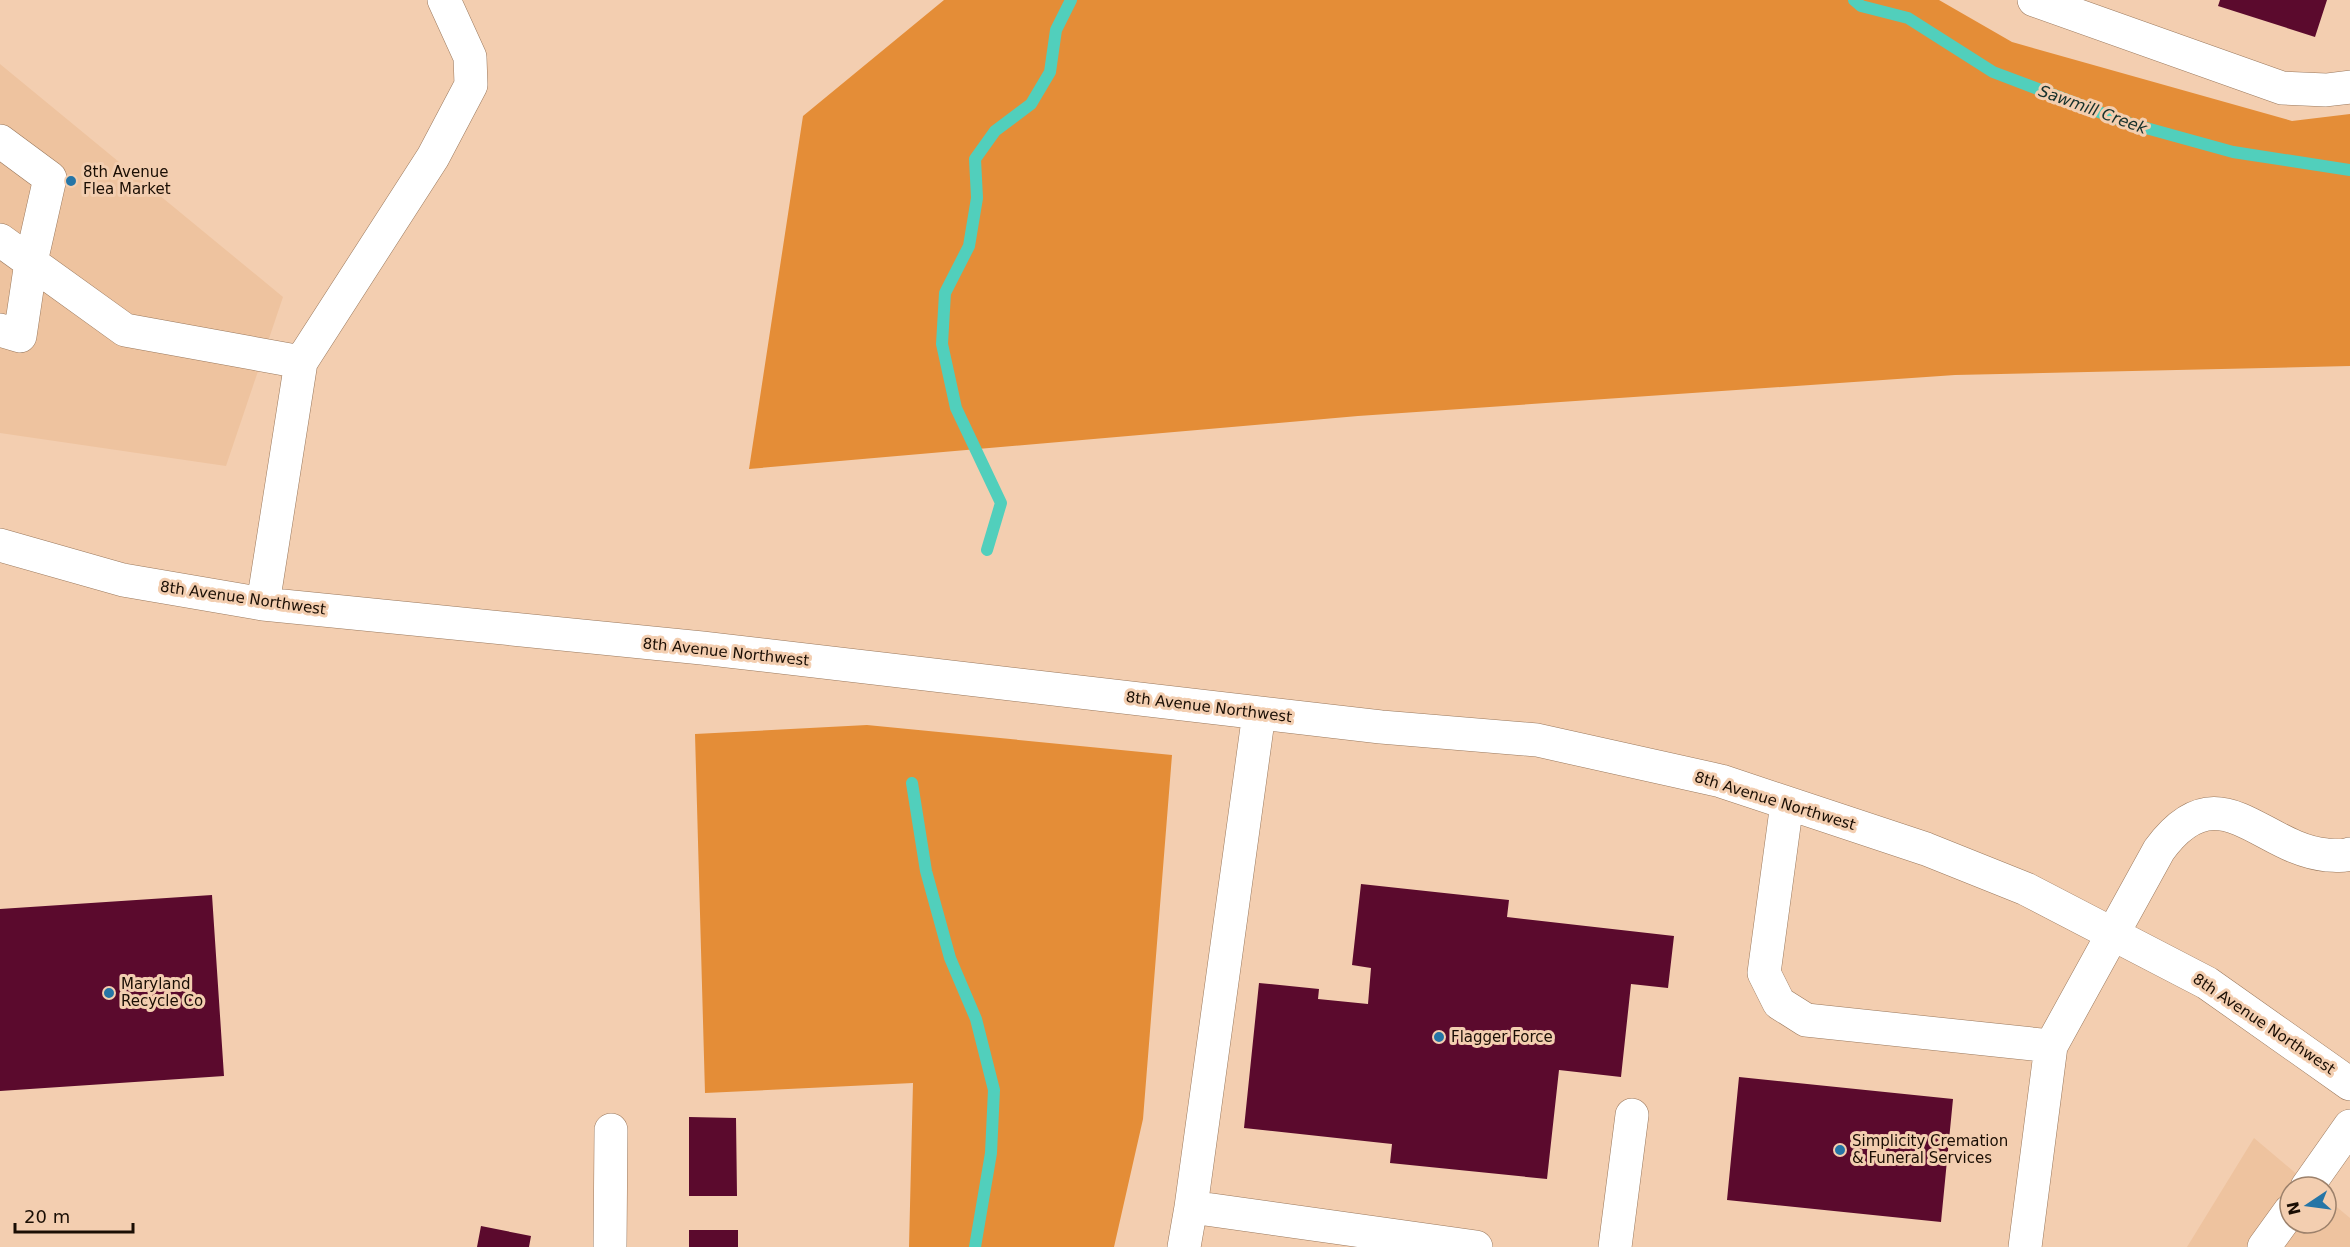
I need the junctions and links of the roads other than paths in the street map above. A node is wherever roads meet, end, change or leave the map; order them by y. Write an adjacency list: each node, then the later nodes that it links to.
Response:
1 (444, 0): 8 (street)
2 (2034, 0): 3 (street)
3 (2350, 87)
4 (0, 141): 6 (street)
5 (0, 240): 6 (street)
6 (31, 262): 7 (street); 8 (street)
7 (0, 330)
8 (301, 362): 10 (street)
9 (0, 545): 10 (street, 8th Avenue Northwest)
10 (263, 604): 11 (street, 8th Avenue Northwest)
11 (1259, 713): 12 (street, 8th Avenue Northwest); 21 (street)
12 (1787, 803): 14 (street, 8th Avenue Northwest); 15 (street)
13 (2350, 854): 14 (street)
14 (2115, 935): 15 (street); 16 (street, 8th Avenue Northwest)
15 (2052, 1046): 26 (street)
16 (2350, 1084)
17 (1632, 1115): 25 (street)
18 (2350, 1126): 20 (street)
19 (611, 1130): 22 (street)
20 (2315, 1175)
21 (1191, 1207): 23 (street); 24 (street)
22 (610, 1247)
23 (1184, 1247)
24 (1476, 1247)
25 (1615, 1247)
26 (2025, 1247)

